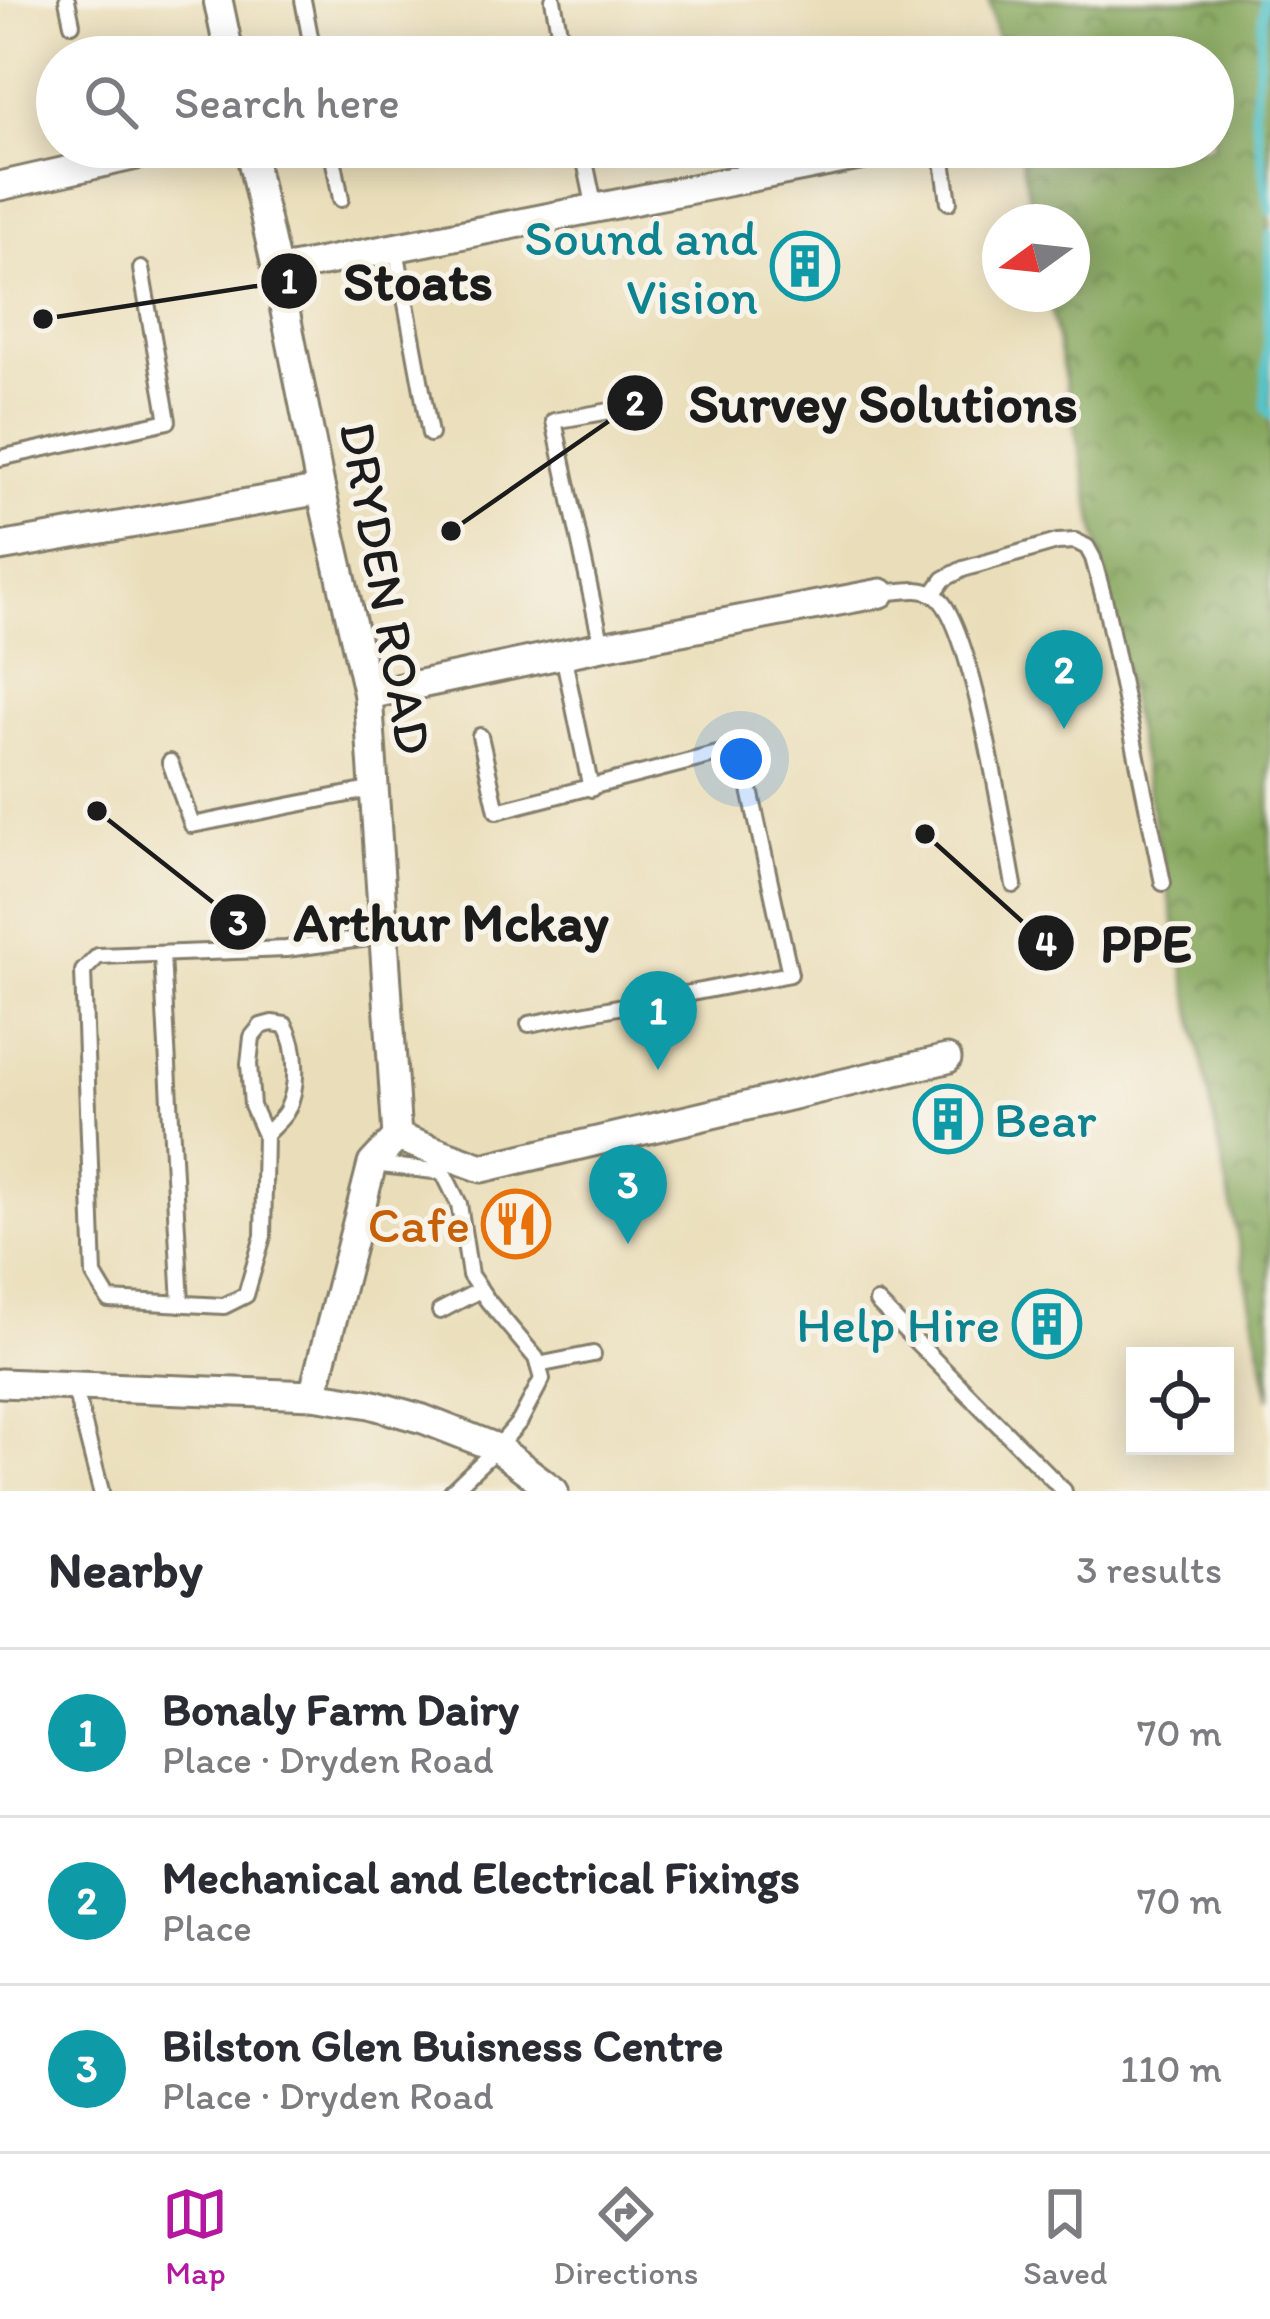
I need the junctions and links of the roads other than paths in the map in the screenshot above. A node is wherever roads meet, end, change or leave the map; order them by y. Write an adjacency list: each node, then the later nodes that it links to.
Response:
1 (67, 0): 5 (lane)
2 (218, 0): 6 (street)
3 (303, 0): 7 (lane)
4 (553, 0): 8 (lane)
5 (72, 24)
6 (226, 36)
7 (310, 36)
8 (560, 36)
9 (79, 168): 15 (street)
10 (254, 168): 21 (street, DRYDEN ROAD)
11 (335, 168): 16 (lane)
12 (587, 168): 18 (lane)
13 (800, 168): 18 (street)
14 (944, 168): 17 (lane)
15 (0, 186)
16 (341, 199)
17 (949, 202)
18 (596, 209): 19 (street)
19 (395, 249): 21 (street); 23 (lane)
20 (141, 269): 24 (lane)
21 (277, 271): 25 (street, DRYDEN ROAD)
22 (649, 404): 29 (lane)
23 (430, 434)
24 (0, 458)
25 (321, 490): 26 (street); 31 (street, DRYDEN ROAD)
26 (0, 547)
27 (881, 593): 28 (lane); 29 (street)
28 (933, 594): 36 (lane); 37 (lane)
29 (602, 646): 30 (street)
30 (563, 654): 31 (street); 35 (lane)
31 (368, 695): 34 (street, DRYDEN ROAD)
32 (480, 736): 35 (lane)
33 (170, 762): 34 (lane)
34 (374, 789): 38 (street, DRYDEN ROAD)
35 (591, 789): 40 (lane)
36 (1163, 883)
37 (1014, 885)
38 (384, 936): 39 (lane); 43 (street, DRYDEN ROAD)
39 (162, 955): 47 (lane); 47 (lane)
40 (529, 1024)
41 (947, 1059): 43 (street)
42 (265, 1135): 42 (lane); 47 (lane)
43 (397, 1137): 44 (street)
44 (373, 1163): 45 (lane); 53 (street)
45 (480, 1290): 48 (lane); 50 (lane)
46 (877, 1302): 58 (lane)
47 (181, 1304)
48 (440, 1311)
49 (593, 1354): 50 (lane)
50 (538, 1365): 54 (lane)
51 (0, 1383): 52 (street)
52 (74, 1385): 53 (street); 55 (lane)
53 (313, 1395): 54 (street)
54 (497, 1448): 56 (lane); 57 (street)
55 (101, 1491)
56 (452, 1491)
57 (554, 1491)
58 (1064, 1491)

